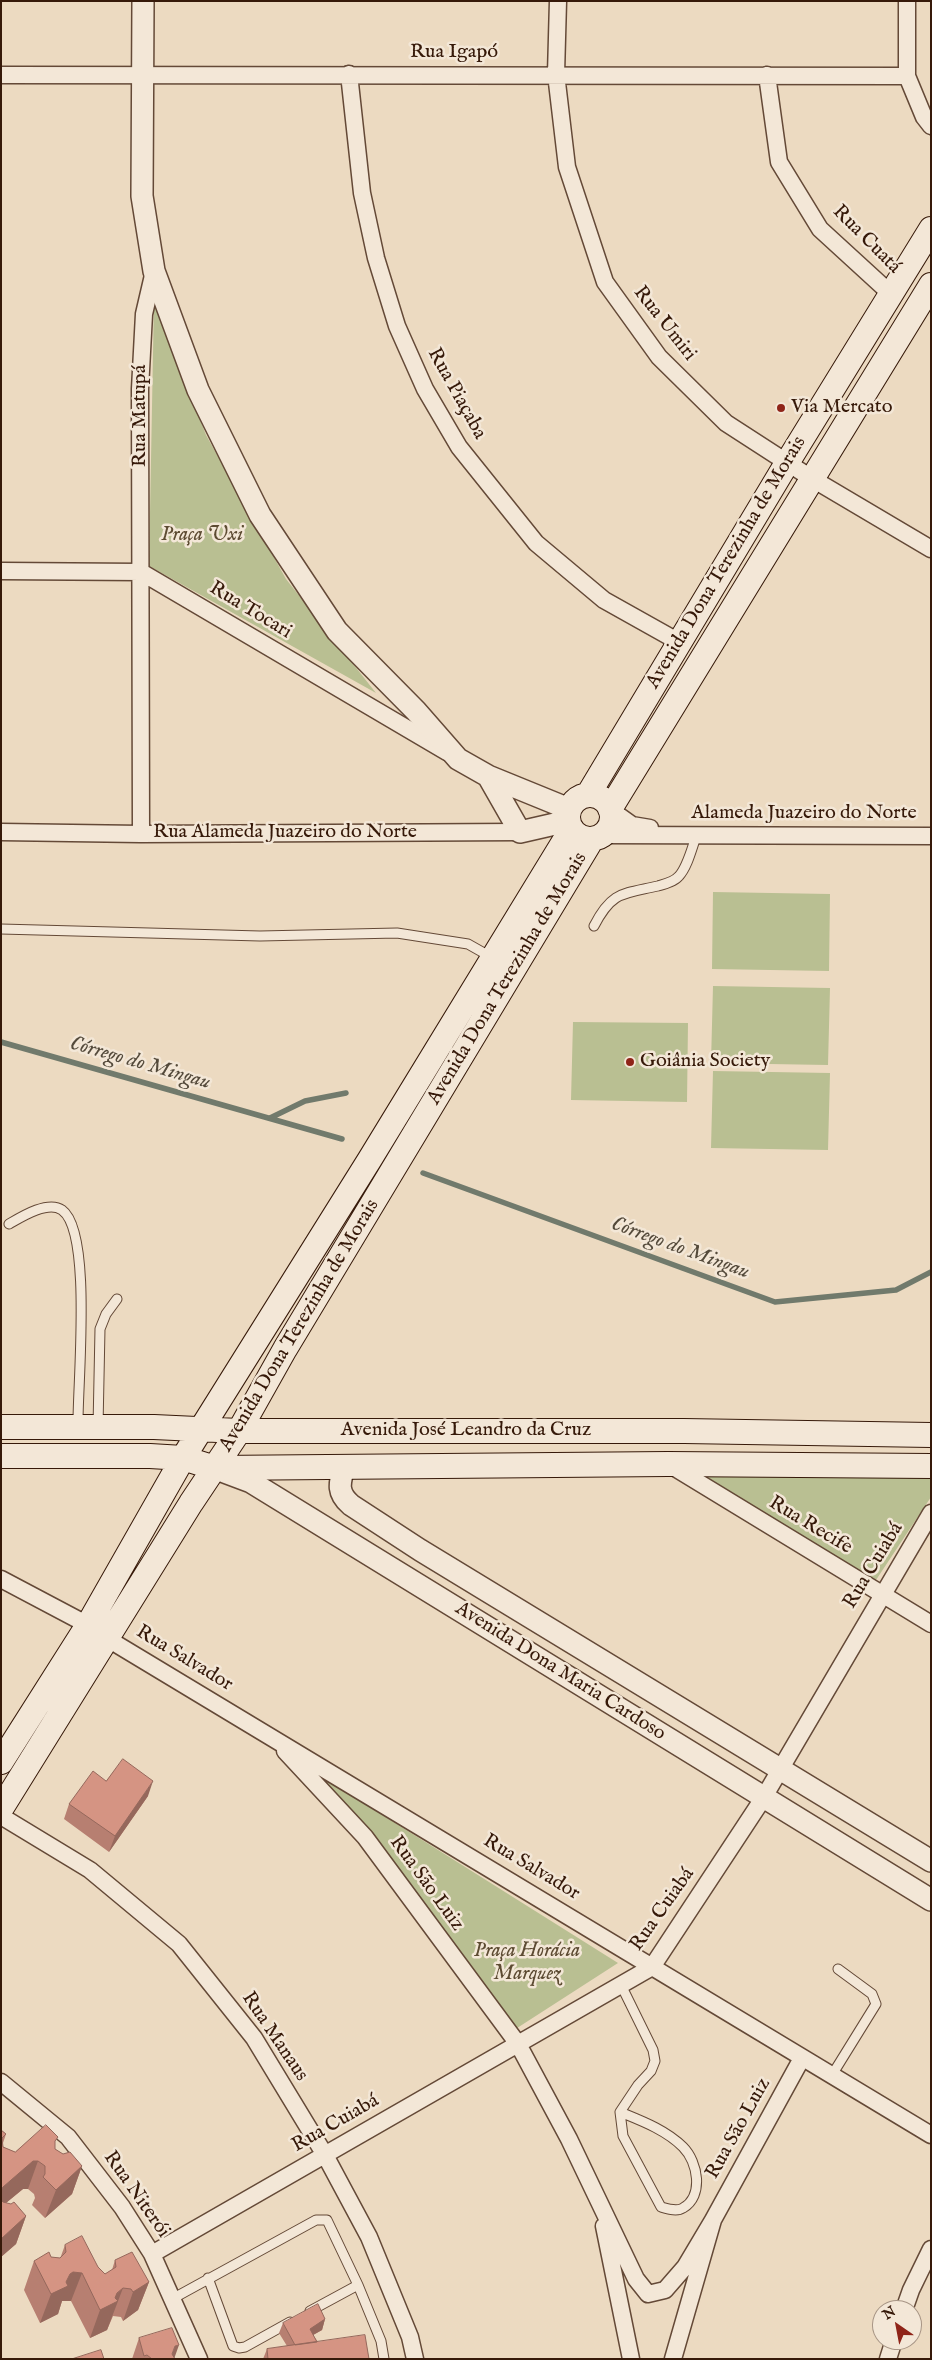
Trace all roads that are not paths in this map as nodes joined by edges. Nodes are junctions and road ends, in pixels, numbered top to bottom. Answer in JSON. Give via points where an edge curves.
{"nodes":[{"id":1,"x":143,"y":1,"type":"edge"},
{"id":2,"x":558,"y":1,"type":"edge"},
{"id":3,"x":907,"y":1,"type":"edge"},
{"id":4,"x":141,"y":74,"type":"junction"},
{"id":5,"x":349,"y":74,"type":"junction"},
{"id":6,"x":556,"y":74,"type":"junction"},
{"id":7,"x":1,"y":75,"type":"edge"},
{"id":8,"x":767,"y":75,"type":"junction"},
{"id":9,"x":908,"y":76,"type":"junction"},
{"id":10,"x":931,"y":126,"type":"edge"},
{"id":11,"x":931,"y":229,"type":"edge"},
{"id":12,"x":154,"y":271,"type":"junction"},
{"id":13,"x":931,"y":285,"type":"edge"},
{"id":14,"x":891,"y":294,"type":"junction"},
{"id":15,"x":787,"y":463,"type":"junction"},
{"id":16,"x":811,"y":478,"type":"junction"},
{"id":17,"x":931,"y":549,"type":"edge"},
{"id":18,"x":1,"y":571,"type":"edge"},
{"id":19,"x":141,"y":572,"type":"junction"},
{"id":20,"x":679,"y":642,"type":"junction"},
{"id":21,"x":458,"y":759,"type":"junction"},
{"id":22,"x":488,"y":776,"type":"junction"},
{"id":23,"x":588,"y":795,"type":"junction"},
{"id":24,"x":610,"y":810,"type":"junction"},
{"id":25,"x":581,"y":827,"type":"junction"},
{"id":26,"x":1,"y":832,"type":"edge"},
{"id":27,"x":520,"y":832,"type":"junction"},
{"id":28,"x":141,"y":834,"type":"junction"},
{"id":29,"x":677,"y":834,"type":"junction"},
{"id":30,"x":697,"y":834,"type":"junction"},
{"id":31,"x":931,"y":836,"type":"edge"},
{"id":32,"x":594,"y":926,"type":"dead end"},
{"id":33,"x":1,"y":929,"type":"edge"},
{"id":34,"x":493,"y":958,"type":"junction"},
{"id":35,"x":9,"y":1224,"type":"dead end"},
{"id":36,"x":118,"y":1299,"type":"dead end"},
{"id":37,"x":1,"y":1427,"type":"edge"},
{"id":38,"x":88,"y":1427,"type":"junction"},
{"id":39,"x":201,"y":1430,"type":"junction"},
{"id":40,"x":239,"y":1431,"type":"junction"},
{"id":41,"x":931,"y":1435,"type":"edge"},
{"id":42,"x":1,"y":1456,"type":"edge"},
{"id":43,"x":183,"y":1458,"type":"junction"},
{"id":44,"x":668,"y":1464,"type":"junction"},
{"id":45,"x":931,"y":1466,"type":"edge"},
{"id":46,"x":344,"y":1467,"type":"junction"},
{"id":47,"x":214,"y":1468,"type":"junction"},
{"id":48,"x":931,"y":1513,"type":"edge"},
{"id":49,"x":1,"y":1579,"type":"edge"},
{"id":50,"x":882,"y":1594,"type":"junction"},
{"id":51,"x":931,"y":1624,"type":"edge"},
{"id":52,"x":88,"y":1625,"type":"junction"},
{"id":53,"x":108,"y":1639,"type":"junction"},
{"id":54,"x":272,"y":1736,"type":"junction"},
{"id":55,"x":1,"y":1762,"type":"edge"},
{"id":56,"x":779,"y":1771,"type":"junction"},
{"id":57,"x":764,"y":1797,"type":"junction"},
{"id":58,"x":1,"y":1809,"type":"edge"},
{"id":59,"x":1,"y":1816,"type":"edge"},
{"id":60,"x":931,"y":1862,"type":"edge"},
{"id":61,"x":931,"y":1900,"type":"edge"},
{"id":62,"x":652,"y":1967,"type":"junction"},
{"id":63,"x":838,"y":1969,"type":"dead end"},
{"id":64,"x":620,"y":1985,"type":"junction"},
{"id":65,"x":518,"y":2044,"type":"junction"},
{"id":66,"x":802,"y":2058,"type":"junction"},
{"id":67,"x":832,"y":2075,"type":"junction"},
{"id":68,"x":1,"y":2082,"type":"edge"},
{"id":69,"x":620,"y":2112,"type":"junction"},
{"id":70,"x":931,"y":2136,"type":"edge"},
{"id":71,"x":325,"y":2155,"type":"junction"},
{"id":72,"x":599,"y":2202,"type":"junction"},
{"id":73,"x":713,"y":2220,"type":"junction"},
{"id":74,"x":931,"y":2249,"type":"edge"},
{"id":75,"x":152,"y":2254,"type":"junction"},
{"id":76,"x":208,"y":2278,"type":"junction"},
{"id":77,"x":358,"y":2285,"type":"junction"},
{"id":78,"x":172,"y":2299,"type":"junction"},
{"id":79,"x":908,"y":2300,"type":"edge"},
{"id":80,"x":306,"y":2314,"type":"edge"},
{"id":81,"x":297,"y":2318,"type":"edge"},
{"id":82,"x":199,"y":2359,"type":"edge"},
{"id":83,"x":384,"y":2359,"type":"edge"},
{"id":84,"x":415,"y":2359,"type":"edge"},
{"id":85,"x":632,"y":2359,"type":"edge"},
{"id":86,"x":673,"y":2359,"type":"edge"}],
"edges":[{"from":1,"to":4,"type":"street","name":"Rua Matupá"},
{"from":2,"to":6,"type":"street","name":"Rua Umiri"},
{"from":3,"to":9,"type":"street"},
{"from":4,"to":5,"type":"street","name":"Rua Igapó"},
{"from":4,"to":7,"type":"street","name":"Rua Igapó"},
{"from":4,"to":12,"type":"street","name":"Rua Matupá","via":[[142,196]]},
{"from":5,"to":6,"type":"street","name":"Rua Igapó"},
{"from":5,"to":20,"type":"street","name":"Rua Piaçaba","via":[[362,194],[376,258],[397,326],[425,389],[459,447],[536,543],[604,600]]},
{"from":6,"to":8,"type":"street","name":"Rua Igapó"},
{"from":6,"to":15,"type":"street","name":"Rua Umiri","via":[[567,167],[605,282],[659,357],[726,423]]},
{"from":8,"to":9,"type":"street","name":"Rua Igapó"},
{"from":8,"to":14,"type":"street","name":"Rua Cuatá","via":[[779,162],[820,229]]},
{"from":9,"to":10,"type":"street","via":[[924,117]]},
{"from":11,"to":14,"type":"main road","name":"Avenida Dona Terezinha de Morais"},
{"from":12,"to":19,"type":"street","name":"Rua Matupá","via":[[144,314],[142,341]]},
{"from":12,"to":21,"type":"street","via":[[198,390],[260,515],[337,631]]},
{"from":13,"to":16,"type":"main road","name":"Avenida Dona Terezinha de Morais"},
{"from":14,"to":15,"type":"main road","name":"Avenida Dona Terezinha de Morais"},
{"from":15,"to":16,"type":"street","name":"Rua Umiri"},
{"from":15,"to":20,"type":"main road","name":"Avenida Dona Terezinha de Morais"},
{"from":16,"to":17,"type":"street","name":"Rua Umiri"},
{"from":16,"to":24,"type":"main road","name":"Avenida Dona Terezinha de Morais"},
{"from":18,"to":19,"type":"street"},
{"from":19,"to":21,"type":"street","name":"Rua Tocari"},
{"from":19,"to":28,"type":"street","name":"Rua Matupá"},
{"from":20,"to":23,"type":"main road","name":"Avenida Dona Terezinha de Morais"},
{"from":21,"to":22,"type":"street"},
{"from":22,"to":25,"type":"street"},
{"from":22,"to":27,"type":"street"},
{"from":23,"to":24,"type":"main road","via":[[602,799]]},
{"from":23,"to":25,"type":"main road","via":[[577,799]]},
{"from":24,"to":25,"type":"main road","name":"Avenida Dona Terezinha de Morais","via":[[611,824]]},
{"from":24,"to":29,"type":"street","name":"Alameda Juazeiro do Norte","via":[[632,825]]},
{"from":25,"to":27,"type":"street","name":"Rua Alameda Juazeiro do Norte"},
{"from":25,"to":29,"type":"street","name":"Alameda Juazeiro do Norte"},
{"from":25,"to":34,"type":"main road","name":"Avenida Dona Terezinha de Morais"},
{"from":25,"to":40,"type":"main road","name":"Avenida Dona Terezinha de Morais"},
{"from":26,"to":28,"type":"street","name":"Rua Alameda Juazeiro do Norte"},
{"from":27,"to":28,"type":"street","name":"Rua Alameda Juazeiro do Norte"},
{"from":29,"to":30,"type":"street","name":"Alameda Juazeiro do Norte"},
{"from":30,"to":31,"type":"street","name":"Alameda Juazeiro do Norte"},
{"from":30,"to":32,"type":"lane","via":[[678,877],[666,884],[618,894],[604,908]]},
{"from":33,"to":34,"type":"lane","via":[[260,936],[397,933],[468,944]]},
{"from":34,"to":39,"type":"main road","name":"Avenida Dona Terezinha de Morais"},
{"from":35,"to":38,"type":"lane","via":[[49,1208],[60,1209],[71,1225],[80,1270],[78,1391]]},
{"from":36,"to":38,"type":"lane","via":[[106,1314],[100,1329]]},
{"from":37,"to":38,"type":"main road","name":"Avenida José Leandro da Cruz"},
{"from":38,"to":39,"type":"main road","name":"Avenida José Leandro da Cruz"},
{"from":39,"to":40,"type":"main road","name":"Avenida José Leandro da Cruz"},
{"from":39,"to":43,"type":"main road","name":"Avenida Dona Terezinha de Morais"},
{"from":40,"to":41,"type":"main road","name":"Avenida José Leandro da Cruz","via":[[684,1431]]},
{"from":40,"to":47,"type":"main road","name":"Avenida Dona Terezinha de Morais"},
{"from":42,"to":43,"type":"main road"},
{"from":43,"to":47,"type":"main road","name":"Avenida Dona Maria Cardoso"},
{"from":43,"to":52,"type":"main road","name":"Avenida Dona Terezinha de Morais"},
{"from":44,"to":45,"type":"main road","name":"Avenida José Leandro da Cruz"},
{"from":44,"to":46,"type":"main road","name":"Avenida José Leandro da Cruz"},
{"from":44,"to":50,"type":"street","name":"Rua Recife"},
{"from":46,"to":47,"type":"main road","name":"Avenida José Leandro da Cruz"},
{"from":46,"to":56,"type":"street","name":"Avenida Dona Maria Cardoso","via":[[340,1492],[351,1505]]},
{"from":47,"to":53,"type":"main road","name":"Avenida Dona Terezinha de Morais"},
{"from":47,"to":57,"type":"street","name":"Avenida Dona Maria Cardoso","via":[[251,1482]]},
{"from":48,"to":50,"type":"street","name":"Rua Cuiabá"},
{"from":49,"to":52,"type":"street"},
{"from":50,"to":51,"type":"street","name":"Rua Recife"},
{"from":50,"to":56,"type":"street","name":"Rua Cuiabá"},
{"from":52,"to":55,"type":"main road","name":"Avenida Dona Terezinha de Morais"},
{"from":53,"to":54,"type":"street","name":"Rua Salvador"},
{"from":53,"to":58,"type":"main road","name":"Avenida Dona Terezinha de Morais"},
{"from":54,"to":62,"type":"street","name":"Rua Salvador"},
{"from":54,"to":65,"type":"street","name":"Rua São Luiz","via":[[365,1837]]},
{"from":56,"to":57,"type":"street","name":"Rua Cuiabá"},
{"from":56,"to":60,"type":"street","name":"Avenida Dona Maria Cardoso"},
{"from":57,"to":61,"type":"street","name":"Avenida Dona Maria Cardoso"},
{"from":57,"to":62,"type":"street","name":"Rua Cuiabá"},
{"from":59,"to":71,"type":"street","name":"Rua Manaus","via":[[90,1870],[178,1944],[254,2038]]},
{"from":62,"to":64,"type":"street","name":"Rua Cuiabá"},
{"from":62,"to":66,"type":"street","name":"Rua Salvador"},
{"from":63,"to":67,"type":"lane","via":[[872,1994],[876,2004]]},
{"from":64,"to":65,"type":"street","name":"Rua Cuiabá"},
{"from":64,"to":69,"type":"lane","via":[[653,2050],[655,2061]]},
{"from":65,"to":71,"type":"street","name":"Rua Cuiabá"},
{"from":65,"to":72,"type":"street","name":"Rua São Luiz"},
{"from":66,"to":67,"type":"street","name":"Rua Salvador"},
{"from":66,"to":73,"type":"street","name":"Rua São Luiz"},
{"from":67,"to":70,"type":"street","name":"Rua Salvador"},
{"from":68,"to":75,"type":"street","name":"Rua Niterói","via":[[68,2137]]},
{"from":69,"to":69,"type":"lane","via":[[623,2136],[661,2207],[674,2211],[684,2208],[695,2195],[697,2175],[684,2148],[659,2129]]},
{"from":71,"to":75,"type":"street","name":"Rua Cuiabá"},
{"from":71,"to":84,"type":"street","name":"Rua Manaus","via":[[369,2237],[410,2336]]},
{"from":72,"to":73,"type":"street","name":"Rua São Luiz","via":[[636,2279],[648,2294],[666,2290],[685,2267]]},
{"from":72,"to":85,"type":"street","name":"Rua São Luiz"},
{"from":73,"to":86,"type":"street","name":"Rua São Luiz"},
{"from":74,"to":79,"type":"street"},
{"from":75,"to":78,"type":"street","name":"Rua Niterói"},
{"from":76,"to":77,"type":"lane","via":[[321,2219],[331,2225]]},
{"from":76,"to":78,"type":"lane"},
{"from":76,"to":81,"type":"lane","via":[[233,2346],[245,2347]]},
{"from":77,"to":80,"type":"lane"},
{"from":77,"to":83,"type":"lane","via":[[381,2341]]},
{"from":78,"to":82,"type":"street","name":"Rua Niterói"}]}
